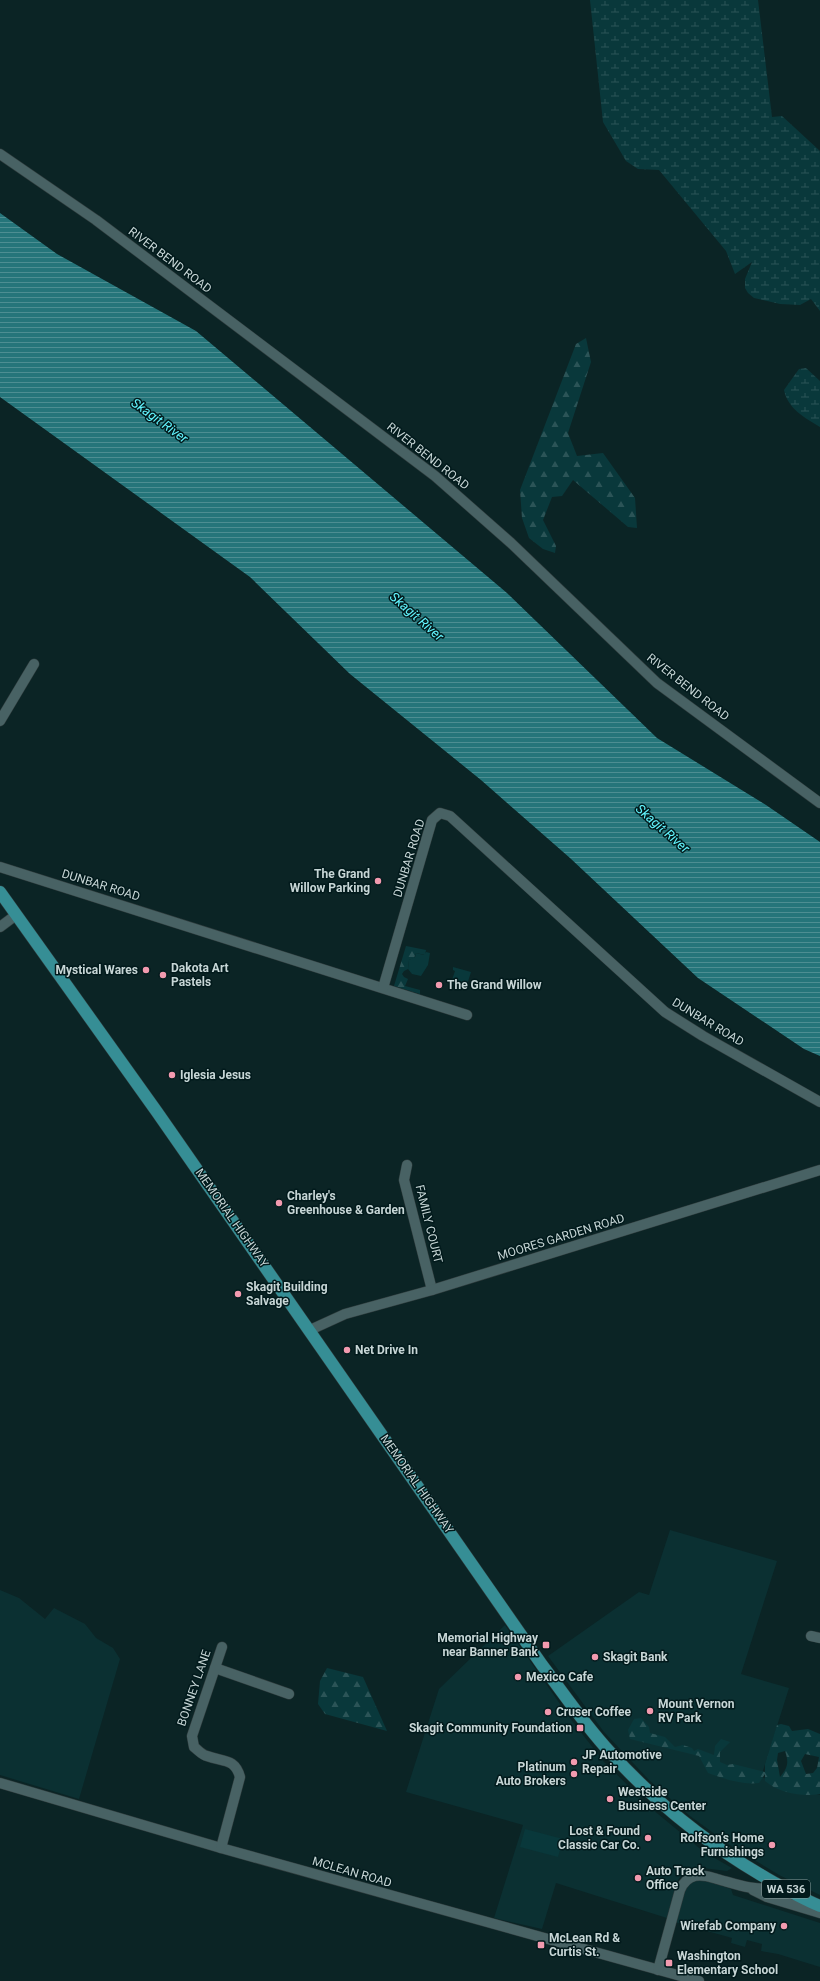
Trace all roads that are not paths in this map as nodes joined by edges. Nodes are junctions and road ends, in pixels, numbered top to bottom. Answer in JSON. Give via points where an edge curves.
{"nodes":[{"id":1,"x":0,"y":154,"type":"edge"},
{"id":2,"x":34,"y":664,"type":"dead end"},
{"id":3,"x":0,"y":721,"type":"edge"},
{"id":4,"x":820,"y":803,"type":"edge"},
{"id":5,"x":0,"y":867,"type":"edge"},
{"id":6,"x":0,"y":892,"type":"edge"},
{"id":7,"x":16,"y":915,"type":"junction"},
{"id":8,"x":0,"y":926,"type":"edge"},
{"id":9,"x":383,"y":988,"type":"junction"},
{"id":10,"x":467,"y":1015,"type":"dead end"},
{"id":11,"x":820,"y":1102,"type":"edge"},
{"id":12,"x":407,"y":1165,"type":"dead end"},
{"id":13,"x":820,"y":1170,"type":"edge"},
{"id":14,"x":432,"y":1290,"type":"junction"},
{"id":15,"x":310,"y":1330,"type":"junction"},
{"id":16,"x":222,"y":1648,"type":"dead end"},
{"id":17,"x":215,"y":1668,"type":"junction"},
{"id":18,"x":289,"y":1694,"type":"dead end"},
{"id":19,"x":0,"y":1783,"type":"edge"},
{"id":20,"x":221,"y":1848,"type":"junction"},
{"id":21,"x":777,"y":1884,"type":"junction"},
{"id":22,"x":749,"y":1888,"type":"junction"},
{"id":23,"x":820,"y":1906,"type":"edge"},
{"id":24,"x":820,"y":1913,"type":"edge"},
{"id":25,"x":658,"y":1970,"type":"junction"},
{"id":26,"x":699,"y":1981,"type":"edge"}],
"edges":[{"from":1,"to":4,"type":"street","name":"RIVER BEND ROAD","via":[[96,220],[435,476],[511,543],[657,683]]},
{"from":2,"to":3,"type":"street"},
{"from":5,"to":9,"type":"street","name":"DUNBAR ROAD"},
{"from":6,"to":7,"type":"main road","name":"MEMORIAL HIGHWAY","number":"WA 536"},
{"from":7,"to":8,"type":"street"},
{"from":7,"to":15,"type":"main road","name":"MEMORIAL HIGHWAY","number":"WA 536"},
{"from":9,"to":10,"type":"street"},
{"from":9,"to":11,"type":"street","name":"DUNBAR ROAD","via":[[432,820],[440,813],[450,816],[665,1012]]},
{"from":12,"to":14,"type":"street","name":"FAMILY COURT","via":[[404,1180]]},
{"from":13,"to":14,"type":"street","name":"MOORES GARDEN ROAD"},
{"from":14,"to":15,"type":"street","name":"MOORES GARDEN ROAD","via":[[345,1314]]},
{"from":15,"to":21,"type":"main road","name":"MEMORIAL HIGHWAY","number":"WA 536","via":[[542,1665],[609,1752],[652,1796],[683,1822],[720,1849]]},
{"from":16,"to":17,"type":"street","name":"BONNEY LANE"},
{"from":17,"to":18,"type":"street"},
{"from":17,"to":20,"type":"street","name":"BONNEY LANE","via":[[192,1736],[194,1747],[206,1756],[234,1764],[240,1777]]},
{"from":19,"to":20,"type":"street","name":"MCLEAN ROAD"},
{"from":20,"to":25,"type":"street","name":"MCLEAN ROAD"},
{"from":21,"to":22,"type":"street","via":[[768,1889]]},
{"from":21,"to":23,"type":"main road","number":"WA 536"},
{"from":22,"to":24,"type":"street","via":[[767,1897]]},
{"from":22,"to":25,"type":"street","via":[[704,1876],[690,1878],[684,1882]]},
{"from":25,"to":26,"type":"street","name":"MCLEAN ROAD"}]}
